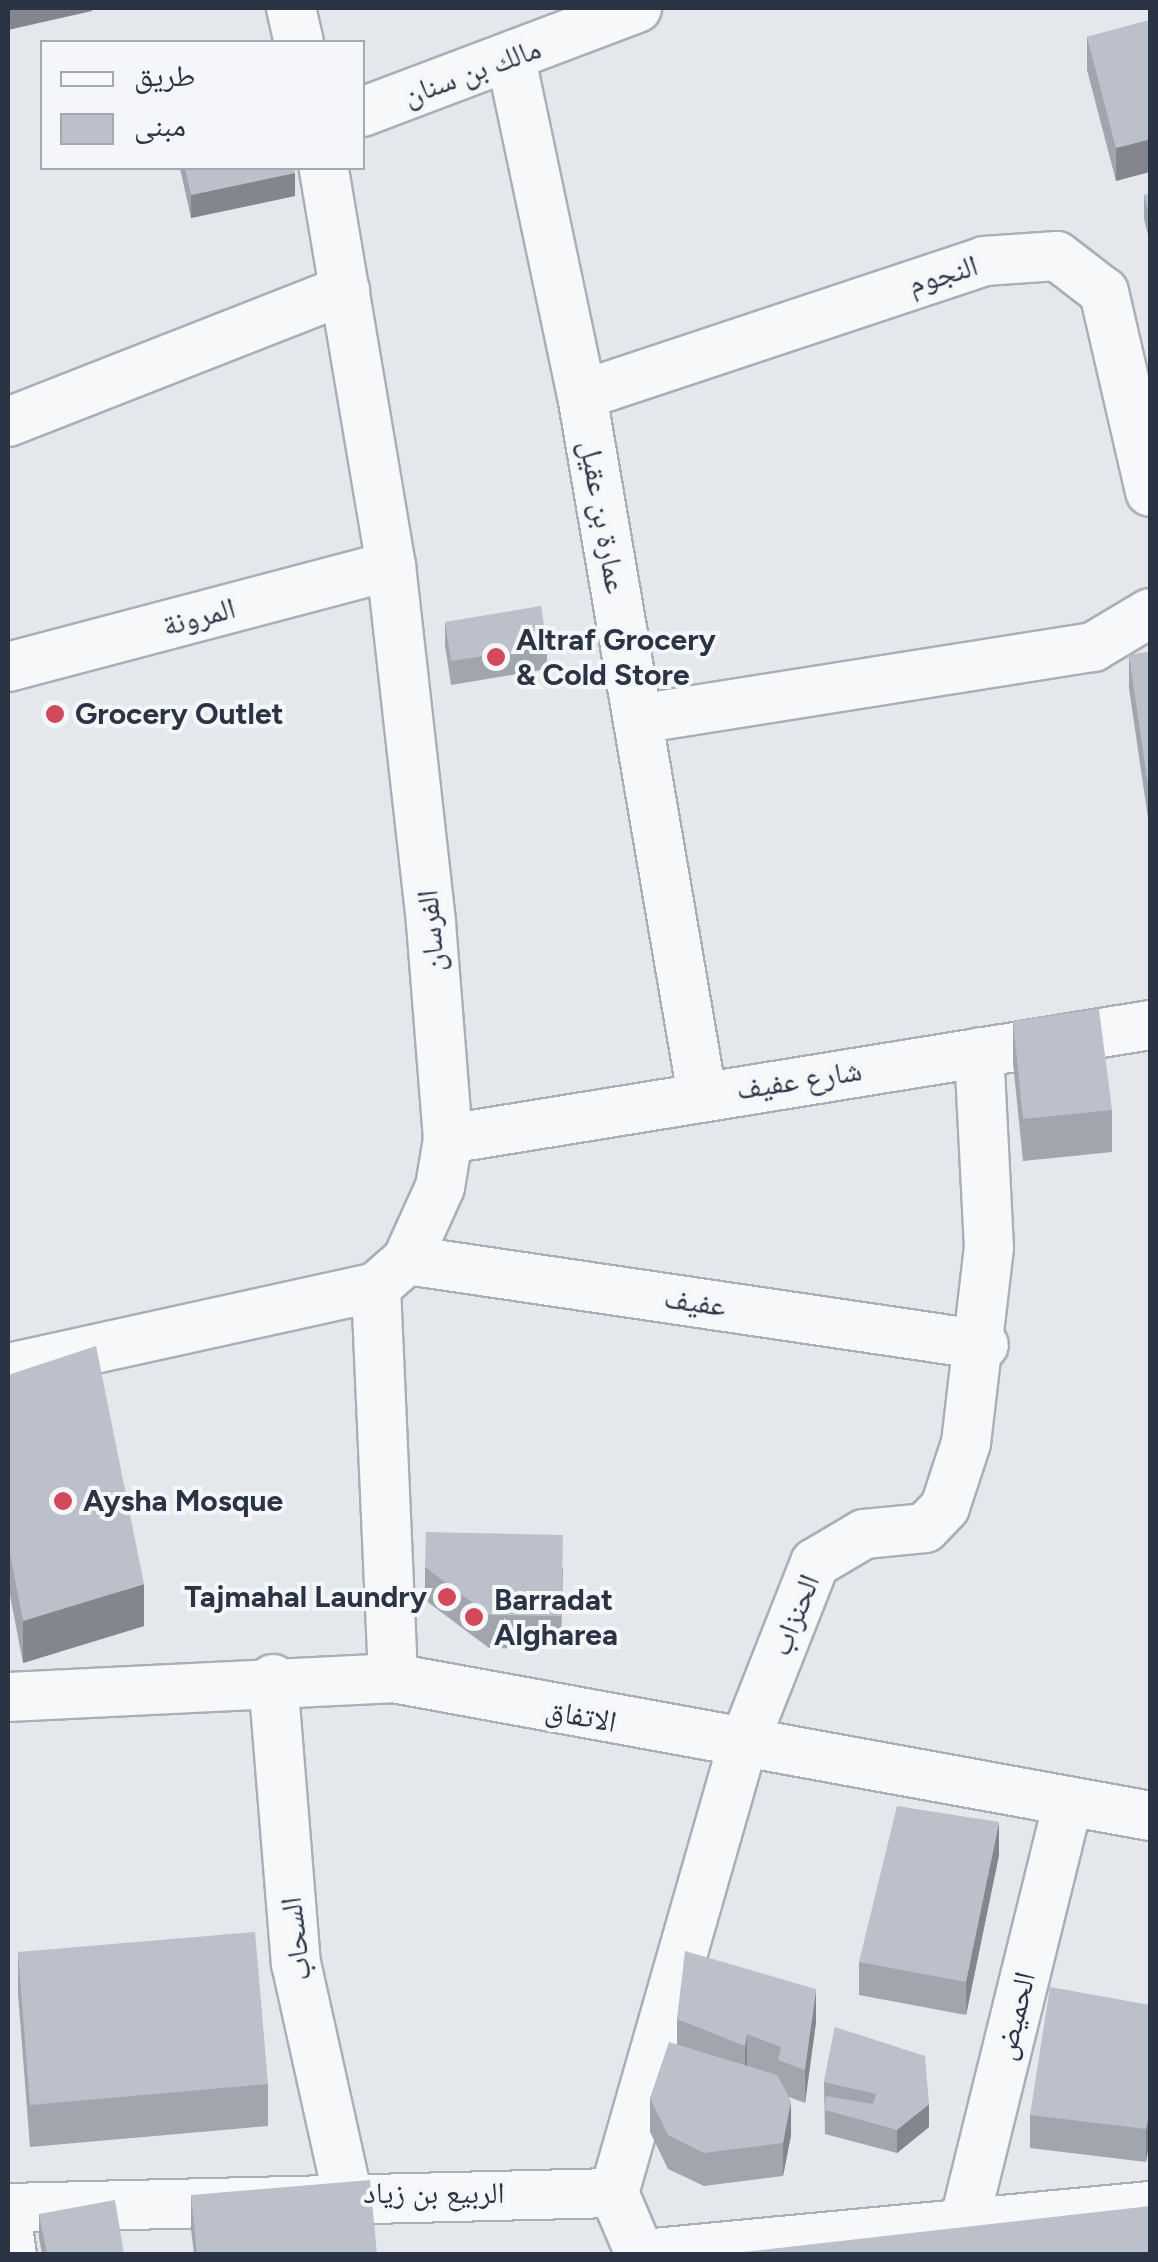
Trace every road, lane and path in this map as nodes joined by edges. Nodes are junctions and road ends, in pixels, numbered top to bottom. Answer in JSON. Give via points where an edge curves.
{"nodes":[{"id":1,"x":291,"y":8,"type":"edge"},
{"id":2,"x":637,"y":8,"type":"edge"},
{"id":3,"x":298,"y":40,"type":"edge"},
{"id":4,"x":511,"y":59,"type":"junction"},
{"id":5,"x":365,"y":111,"type":"edge"},
{"id":6,"x":324,"y":170,"type":"edge"},
{"id":7,"x":345,"y":290,"type":"junction"},
{"id":8,"x":582,"y":395,"type":"junction"},
{"id":9,"x":8,"y":422,"type":"edge"},
{"id":10,"x":1150,"y":492,"type":"edge"},
{"id":11,"x":391,"y":566,"type":"junction"},
{"id":12,"x":1150,"y":614,"type":"edge"},
{"id":13,"x":8,"y":667,"type":"edge"},
{"id":14,"x":638,"y":720,"type":"junction"},
{"id":15,"x":1150,"y":1025,"type":"edge"},
{"id":16,"x":978,"y":1052,"type":"junction"},
{"id":17,"x":702,"y":1095,"type":"junction"},
{"id":18,"x":448,"y":1139,"type":"junction"},
{"id":19,"x":391,"y":1273,"type":"junction"},
{"id":20,"x":984,"y":1345,"type":"junction"},
{"id":21,"x":8,"y":1368,"type":"edge"},
{"id":22,"x":394,"y":1678,"type":"junction"},
{"id":23,"x":273,"y":1680,"type":"junction"},
{"id":24,"x":8,"y":1697,"type":"edge"},
{"id":25,"x":742,"y":1748,"type":"junction"},
{"id":26,"x":1067,"y":1806,"type":"junction"},
{"id":27,"x":1150,"y":1816,"type":"edge"},
{"id":28,"x":614,"y":2192,"type":"junction"},
{"id":29,"x":347,"y":2194,"type":"junction"},
{"id":30,"x":1150,"y":2206,"type":"edge"},
{"id":31,"x":8,"y":2208,"type":"edge"},
{"id":32,"x":8,"y":2227,"type":"edge"},
{"id":33,"x":963,"y":2227,"type":"junction"},
{"id":34,"x":12,"y":2254,"type":"edge"},
{"id":35,"x":642,"y":2254,"type":"edge"}],
"edges":[{"from":1,"to":3,"type":"street"},
{"from":2,"to":4,"type":"street","name":"مالك بن سنان"},
{"from":4,"to":5,"type":"street","name":"مالك بن سنان"},
{"from":4,"to":8,"type":"street","name":"عمارة بن عقيل"},
{"from":6,"to":7,"type":"street","name":"الفرسان"},
{"from":7,"to":9,"type":"street"},
{"from":7,"to":11,"type":"street","name":"الفرسان"},
{"from":8,"to":10,"type":"street","name":"النجوم","via":[[984,260],[1057,256],[1104,292]]},
{"from":8,"to":14,"type":"street","name":"عمارة بن عقيل"},
{"from":11,"to":13,"type":"street","name":"المرونة"},
{"from":11,"to":18,"type":"street","name":"الفرسان"},
{"from":12,"to":14,"type":"street","via":[[1093,647]]},
{"from":14,"to":17,"type":"street","name":"عمارة بن عقيل"},
{"from":15,"to":16,"type":"street","name":"شارع عفيف"},
{"from":16,"to":17,"type":"street","name":"شارع عفيف"},
{"from":16,"to":20,"type":"street","name":"الحنزاب","via":[[990,1248]]},
{"from":17,"to":18,"type":"street","name":"شارع عفيف"},
{"from":18,"to":19,"type":"street","name":"الفرسان","via":[[428,1225]]},
{"from":19,"to":20,"type":"street","name":"عفيف"},
{"from":19,"to":21,"type":"street"},
{"from":19,"to":22,"type":"street"},
{"from":20,"to":25,"type":"street","name":"الحنزاب","via":[[945,1507],[925,1528],[864,1534],[815,1563]]},
{"from":22,"to":23,"type":"street","name":"الاتفاق"},
{"from":22,"to":25,"type":"street","name":"الاتفاق"},
{"from":23,"to":24,"type":"street","name":"الاتفاق"},
{"from":23,"to":29,"type":"street","name":"السحاب","via":[[296,1962]]},
{"from":25,"to":26,"type":"street","name":"الاتفاق"},
{"from":25,"to":28,"type":"street","name":"الحنزاب"},
{"from":26,"to":27,"type":"street","name":"الاتفاق"},
{"from":26,"to":33,"type":"street","name":"الحميض"},
{"from":28,"to":29,"type":"street","name":"الربيع بن زياد"},
{"from":28,"to":35,"type":"street"},
{"from":29,"to":31,"type":"street","name":"الربيع بن زياد"},
{"from":30,"to":33,"type":"street"},
{"from":32,"to":34,"type":"street"},
{"from":33,"to":35,"type":"street"}]}
